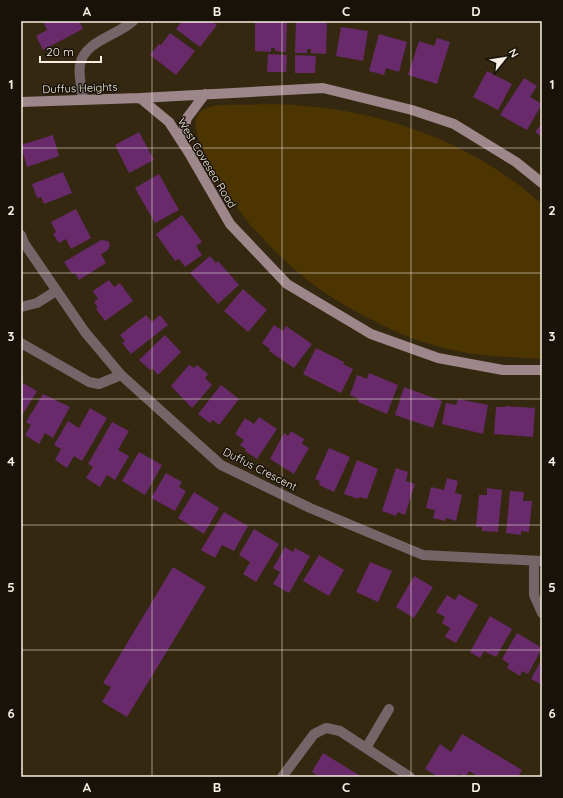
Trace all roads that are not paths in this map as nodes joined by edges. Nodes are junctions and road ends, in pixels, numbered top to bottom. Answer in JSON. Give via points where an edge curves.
{"nodes":[{"id":1,"x":133,"y":21,"type":"edge"},
{"id":2,"x":205,"y":94,"type":"junction"},
{"id":3,"x":140,"y":98,"type":"junction"},
{"id":4,"x":83,"y":100,"type":"junction"},
{"id":5,"x":21,"y":102,"type":"edge"},
{"id":6,"x":181,"y":140,"type":"junction"},
{"id":7,"x":542,"y":183,"type":"edge"},
{"id":8,"x":21,"y":235,"type":"edge"},
{"id":9,"x":56,"y":291,"type":"junction"},
{"id":10,"x":21,"y":307,"type":"edge"},
{"id":11,"x":21,"y":343,"type":"edge"},
{"id":12,"x":542,"y":370,"type":"edge"},
{"id":13,"x":121,"y":375,"type":"junction"},
{"id":14,"x":538,"y":561,"type":"edge"},
{"id":15,"x":542,"y":613,"type":"edge"},
{"id":16,"x":389,"y":709,"type":"dead end"},
{"id":17,"x":366,"y":748,"type":"junction"},
{"id":18,"x":282,"y":777,"type":"edge"},
{"id":19,"x":410,"y":777,"type":"edge"}],
"edges":[{"from":1,"to":4,"type":"street","via":[[125,29],[99,41],[86,51],[80,66]]},
{"from":2,"to":3,"type":"street"},
{"from":2,"to":6,"type":"street","via":[[188,118]]},
{"from":2,"to":7,"type":"street","via":[[322,88],[412,110],[454,124],[516,162]]},
{"from":3,"to":4,"type":"street","name":"Duffus Heights"},
{"from":3,"to":6,"type":"street","name":"West Covesea Road","via":[[169,122]]},
{"from":4,"to":5,"type":"street","name":"Duffus Heights"},
{"from":6,"to":12,"type":"street","name":"West Covesea Road","via":[[230,224],[287,284],[371,334],[438,358],[503,370]]},
{"from":8,"to":9,"type":"street","name":"Duffus Crescent"},
{"from":9,"to":10,"type":"street","via":[[37,303]]},
{"from":9,"to":13,"type":"street","name":"Duffus Crescent","via":[[85,332]]},
{"from":11,"to":13,"type":"street","via":[[89,382],[99,384]]},
{"from":13,"to":14,"type":"street","name":"Duffus Crescent","via":[[221,465],[310,508],[423,555]]},
{"from":14,"to":15,"type":"street","name":"Duffus Crescent","via":[[534,596]]},
{"from":16,"to":17,"type":"street"},
{"from":17,"to":18,"type":"street","via":[[340,731],[326,728],[314,734]]},
{"from":17,"to":19,"type":"street"}]}
